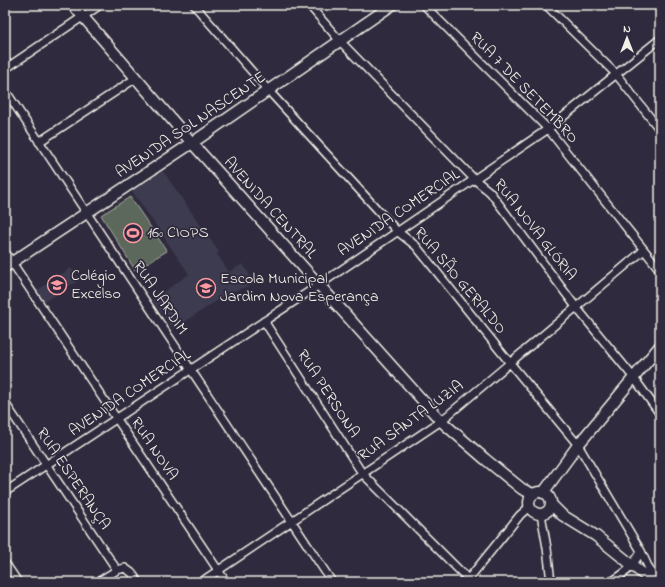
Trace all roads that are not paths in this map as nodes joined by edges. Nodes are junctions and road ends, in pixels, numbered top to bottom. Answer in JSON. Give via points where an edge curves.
{"nodes":[{"id":1,"x":73,"y":5,"type":"edge"},
{"id":2,"x":100,"y":5,"type":"edge"},
{"id":3,"x":194,"y":5,"type":"edge"},
{"id":4,"x":309,"y":5,"type":"edge"},
{"id":5,"x":392,"y":5,"type":"edge"},
{"id":6,"x":424,"y":5,"type":"edge"},
{"id":7,"x":546,"y":5,"type":"edge"},
{"id":8,"x":82,"y":17,"type":"junction"},
{"id":9,"x":660,"y":39,"type":"edge"},
{"id":10,"x":340,"y":40,"type":"junction"},
{"id":11,"x":5,"y":69,"type":"edge"},
{"id":12,"x":616,"y":74,"type":"junction"},
{"id":13,"x":136,"y":78,"type":"junction"},
{"id":14,"x":5,"y":90,"type":"edge"},
{"id":15,"x":268,"y":90,"type":"junction"},
{"id":16,"x":548,"y":129,"type":"junction"},
{"id":17,"x":660,"y":130,"type":"edge"},
{"id":18,"x":39,"y":142,"type":"junction"},
{"id":19,"x":192,"y":143,"type":"junction"},
{"id":20,"x":474,"y":179,"type":"junction"},
{"id":21,"x":87,"y":213,"type":"junction"},
{"id":22,"x":397,"y":231,"type":"junction"},
{"id":23,"x":644,"y":250,"type":"junction"},
{"id":24,"x":5,"y":252,"type":"edge"},
{"id":25,"x":8,"y":265,"type":"edge"},
{"id":26,"x":660,"y":270,"type":"edge"},
{"id":27,"x":319,"y":285,"type":"junction"},
{"id":28,"x":576,"y":307,"type":"junction"},
{"id":29,"x":264,"y":321,"type":"junction"},
{"id":30,"x":660,"y":346,"type":"edge"},
{"id":31,"x":510,"y":363,"type":"junction"},
{"id":32,"x":191,"y":369,"type":"junction"},
{"id":33,"x":634,"y":378,"type":"junction"},
{"id":34,"x":5,"y":403,"type":"edge"},
{"id":35,"x":660,"y":414,"type":"edge"},
{"id":36,"x":117,"y":418,"type":"junction"},
{"id":37,"x":441,"y":421,"type":"junction"},
{"id":38,"x":578,"y":445,"type":"junction"},
{"id":39,"x":46,"y":465,"type":"junction"},
{"id":40,"x":362,"y":474,"type":"junction"},
{"id":41,"x":5,"y":492,"type":"edge"},
{"id":42,"x":534,"y":499,"type":"junction"},
{"id":43,"x":546,"y":510,"type":"junction"},
{"id":44,"x":292,"y":521,"type":"junction"},
{"id":45,"x":641,"y":551,"type":"junction"},
{"id":46,"x":5,"y":563,"type":"edge"},
{"id":47,"x":634,"y":565,"type":"junction"},
{"id":48,"x":117,"y":570,"type":"junction"},
{"id":49,"x":218,"y":570,"type":"junction"},
{"id":50,"x":468,"y":581,"type":"edge"},
{"id":51,"x":18,"y":582,"type":"edge"},
{"id":52,"x":98,"y":582,"type":"edge"},
{"id":53,"x":138,"y":582,"type":"edge"},
{"id":54,"x":201,"y":582,"type":"edge"},
{"id":55,"x":226,"y":582,"type":"edge"},
{"id":56,"x":332,"y":582,"type":"edge"},
{"id":57,"x":551,"y":582,"type":"edge"},
{"id":58,"x":611,"y":582,"type":"edge"},
{"id":59,"x":654,"y":582,"type":"edge"}],
"edges":[{"from":1,"to":8,"type":"street","name":"AVENIDA CENTRAL"},
{"from":2,"to":8,"type":"street"},
{"from":3,"to":15,"type":"street","name":"RUA SÃO GERALDO"},
{"from":4,"to":10,"type":"street","name":"RUA NOVA GLÓRIA"},
{"from":5,"to":10,"type":"street","name":"AVENIDA SOL NASCENTE"},
{"from":6,"to":16,"type":"street","name":"RUA 7 DE SETEMBRO"},
{"from":7,"to":12,"type":"street"},
{"from":8,"to":11,"type":"street"},
{"from":8,"to":13,"type":"street","name":"AVENIDA CENTRAL"},
{"from":9,"to":12,"type":"street","name":"AVENIDA COMERCIAL"},
{"from":10,"to":15,"type":"street","name":"AVENIDA SOL NASCENTE"},
{"from":10,"to":20,"type":"street","name":"RUA NOVA GLÓRIA"},
{"from":12,"to":16,"type":"street","name":"AVENIDA COMERCIAL"},
{"from":12,"to":17,"type":"street"},
{"from":13,"to":18,"type":"street"},
{"from":13,"to":19,"type":"street","name":"AVENIDA CENTRAL"},
{"from":14,"to":18,"type":"street","name":"RUA JARDIM"},
{"from":15,"to":19,"type":"street","name":"AVENIDA SOL NASCENTE"},
{"from":15,"to":22,"type":"street","name":"RUA SÃO GERALDO"},
{"from":16,"to":20,"type":"street","name":"AVENIDA COMERCIAL"},
{"from":16,"to":23,"type":"street","name":"RUA 7 DE SETEMBRO"},
{"from":18,"to":21,"type":"street","name":"RUA JARDIM"},
{"from":19,"to":21,"type":"street","name":"AVENIDA SOL NASCENTE"},
{"from":19,"to":27,"type":"street","name":"AVENIDA CENTRAL"},
{"from":20,"to":22,"type":"street","name":"AVENIDA COMERCIAL"},
{"from":20,"to":28,"type":"street","name":"RUA NOVA GLÓRIA","via":[[490,192]]},
{"from":21,"to":25,"type":"street","name":"AVENIDA SOL NASCENTE"},
{"from":21,"to":32,"type":"street","name":"RUA JARDIM"},
{"from":22,"to":27,"type":"street","name":"AVENIDA COMERCIAL"},
{"from":22,"to":31,"type":"street","name":"RUA SÃO GERALDO","via":[[416,246]]},
{"from":23,"to":26,"type":"street","name":"RUA 7 DE SETEMBRO"},
{"from":23,"to":28,"type":"street","name":"RUA SANTA LUZIA"},
{"from":24,"to":25,"type":"street","name":"RUA NOVA"},
{"from":25,"to":36,"type":"street","name":"RUA NOVA"},
{"from":27,"to":29,"type":"street","name":"AVENIDA COMERCIAL"},
{"from":27,"to":37,"type":"street","name":"AVENIDA CENTRAL"},
{"from":28,"to":31,"type":"street","name":"RUA SANTA LUZIA"},
{"from":28,"to":33,"type":"street","name":"RUA NOVA GLÓRIA"},
{"from":29,"to":32,"type":"street","name":"AVENIDA COMERCIAL"},
{"from":29,"to":40,"type":"street","name":"RUA PERSONA"},
{"from":30,"to":33,"type":"street"},
{"from":31,"to":37,"type":"street","name":"RUA SANTA LUZIA"},
{"from":31,"to":38,"type":"street","name":"RUA SÃO GERALDO"},
{"from":32,"to":36,"type":"street","name":"AVENIDA COMERCIAL"},
{"from":32,"to":44,"type":"street","name":"RUA JARDIM"},
{"from":33,"to":35,"type":"street","name":"RUA NOVA GLÓRIA"},
{"from":33,"to":38,"type":"street"},
{"from":34,"to":39,"type":"street","name":"RUA ESPERANÇA"},
{"from":36,"to":39,"type":"street","name":"AVENIDA COMERCIAL"},
{"from":36,"to":49,"type":"street","name":"RUA NOVA"},
{"from":37,"to":40,"type":"street","name":"RUA SANTA LUZIA"},
{"from":37,"to":42,"type":"street","name":"AVENIDA CENTRAL"},
{"from":38,"to":42,"type":"street"},
{"from":38,"to":45,"type":"street","name":"RUA SÃO GERALDO"},
{"from":39,"to":41,"type":"street","name":"AVENIDA COMERCIAL"},
{"from":39,"to":48,"type":"street","name":"RUA ESPERANÇA"},
{"from":40,"to":44,"type":"street","name":"RUA SANTA LUZIA"},
{"from":40,"to":50,"type":"street","name":"RUA PERSONA"},
{"from":42,"to":43,"type":"street","name":"AVENIDA CENTRAL","via":[[532,511],[536,514]]},
{"from":42,"to":43,"type":"street","via":[[549,497]]},
{"from":42,"to":50,"type":"street"},
{"from":43,"to":47,"type":"street","via":[[562,515],[596,536]]},
{"from":43,"to":57,"type":"street"},
{"from":44,"to":49,"type":"street","name":"RUA SANTA LUZIA"},
{"from":44,"to":56,"type":"street","name":"RUA JARDIM"},
{"from":45,"to":47,"type":"street"},
{"from":45,"to":59,"type":"street","name":"RUA SÃO GERALDO"},
{"from":46,"to":51,"type":"street"},
{"from":47,"to":58,"type":"street"},
{"from":47,"to":59,"type":"street"},
{"from":48,"to":52,"type":"street"},
{"from":48,"to":53,"type":"street","via":[[125,568]]},
{"from":49,"to":54,"type":"street","name":"RUA SANTA LUZIA"},
{"from":49,"to":55,"type":"street","name":"RUA NOVA"}]}
